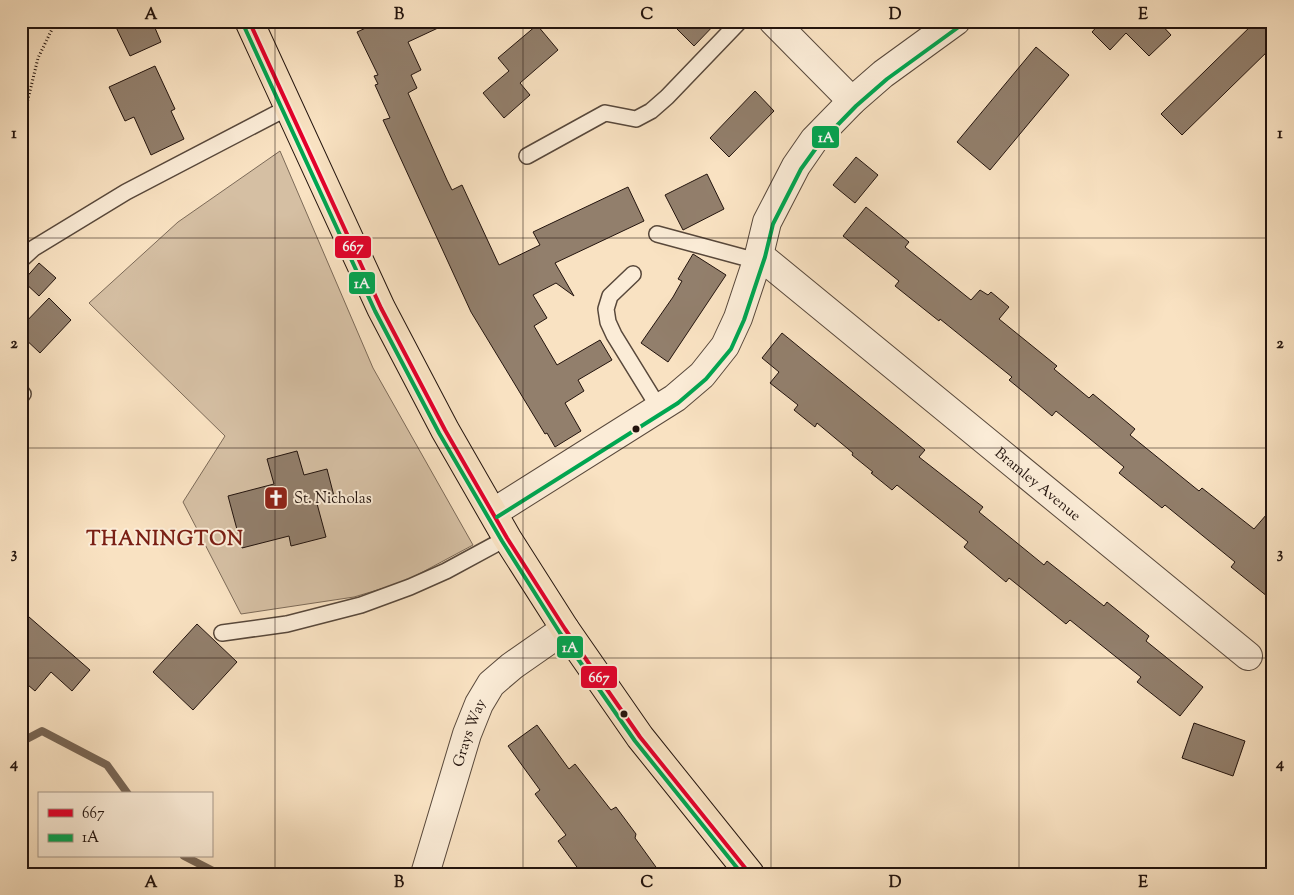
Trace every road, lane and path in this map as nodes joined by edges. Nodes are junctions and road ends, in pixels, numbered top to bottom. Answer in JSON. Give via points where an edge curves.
{"nodes":[{"id":1,"x":56,"y":21,"type":"edge"},
{"id":2,"x":249,"y":21,"type":"edge"},
{"id":3,"x":740,"y":21,"type":"edge"},
{"id":4,"x":773,"y":21,"type":"edge"},
{"id":5,"x":956,"y":21,"type":"edge"},
{"id":6,"x":852,"y":100,"type":"junction"},
{"id":7,"x":289,"y":106,"type":"junction"},
{"id":8,"x":21,"y":128,"type":"edge"},
{"id":9,"x":527,"y":156,"type":"dead end"},
{"id":10,"x":657,"y":234,"type":"dead end"},
{"id":11,"x":758,"y":258,"type":"junction"},
{"id":12,"x":21,"y":260,"type":"edge"},
{"id":13,"x":633,"y":274,"type":"dead end"},
{"id":14,"x":659,"y":408,"type":"junction"},
{"id":15,"x":494,"y":512,"type":"junction"},
{"id":16,"x":507,"y":538,"type":"junction"},
{"id":17,"x":565,"y":629,"type":"junction"},
{"id":18,"x":222,"y":633,"type":"dead end"},
{"id":19,"x":1248,"y":656,"type":"dead end"},
{"id":20,"x":425,"y":874,"type":"edge"},
{"id":21,"x":750,"y":874,"type":"edge"}],
"edges":[{"from":1,"to":8,"type":"path","via":[[38,58]]},
{"from":2,"to":7,"type":"highway"},
{"from":3,"to":9,"type":"lane","via":[[651,111],[636,119],[605,113]]},
{"from":4,"to":6,"type":"street"},
{"from":5,"to":6,"type":"street"},
{"from":6,"to":11,"type":"street","via":[[814,140],[796,166],[767,222]]},
{"from":7,"to":12,"type":"lane","via":[[126,192],[34,248]]},
{"from":7,"to":15,"type":"highway","via":[[381,308],[445,430]]},
{"from":10,"to":11,"type":"lane"},
{"from":11,"to":14,"type":"street","via":[[726,346],[702,375]]},
{"from":11,"to":19,"type":"street","name":"Bramley Avenue"},
{"from":13,"to":14,"type":"lane","via":[[610,296],[606,309],[608,322]]},
{"from":14,"to":15,"type":"street"},
{"from":15,"to":16,"type":"highway"},
{"from":16,"to":17,"type":"highway"},
{"from":16,"to":18,"type":"lane","via":[[446,571],[361,605],[287,624]]},
{"from":17,"to":20,"type":"street","name":"Grays Way","via":[[491,684],[479,704]]},
{"from":17,"to":21,"type":"highway","via":[[640,737]]}]}
